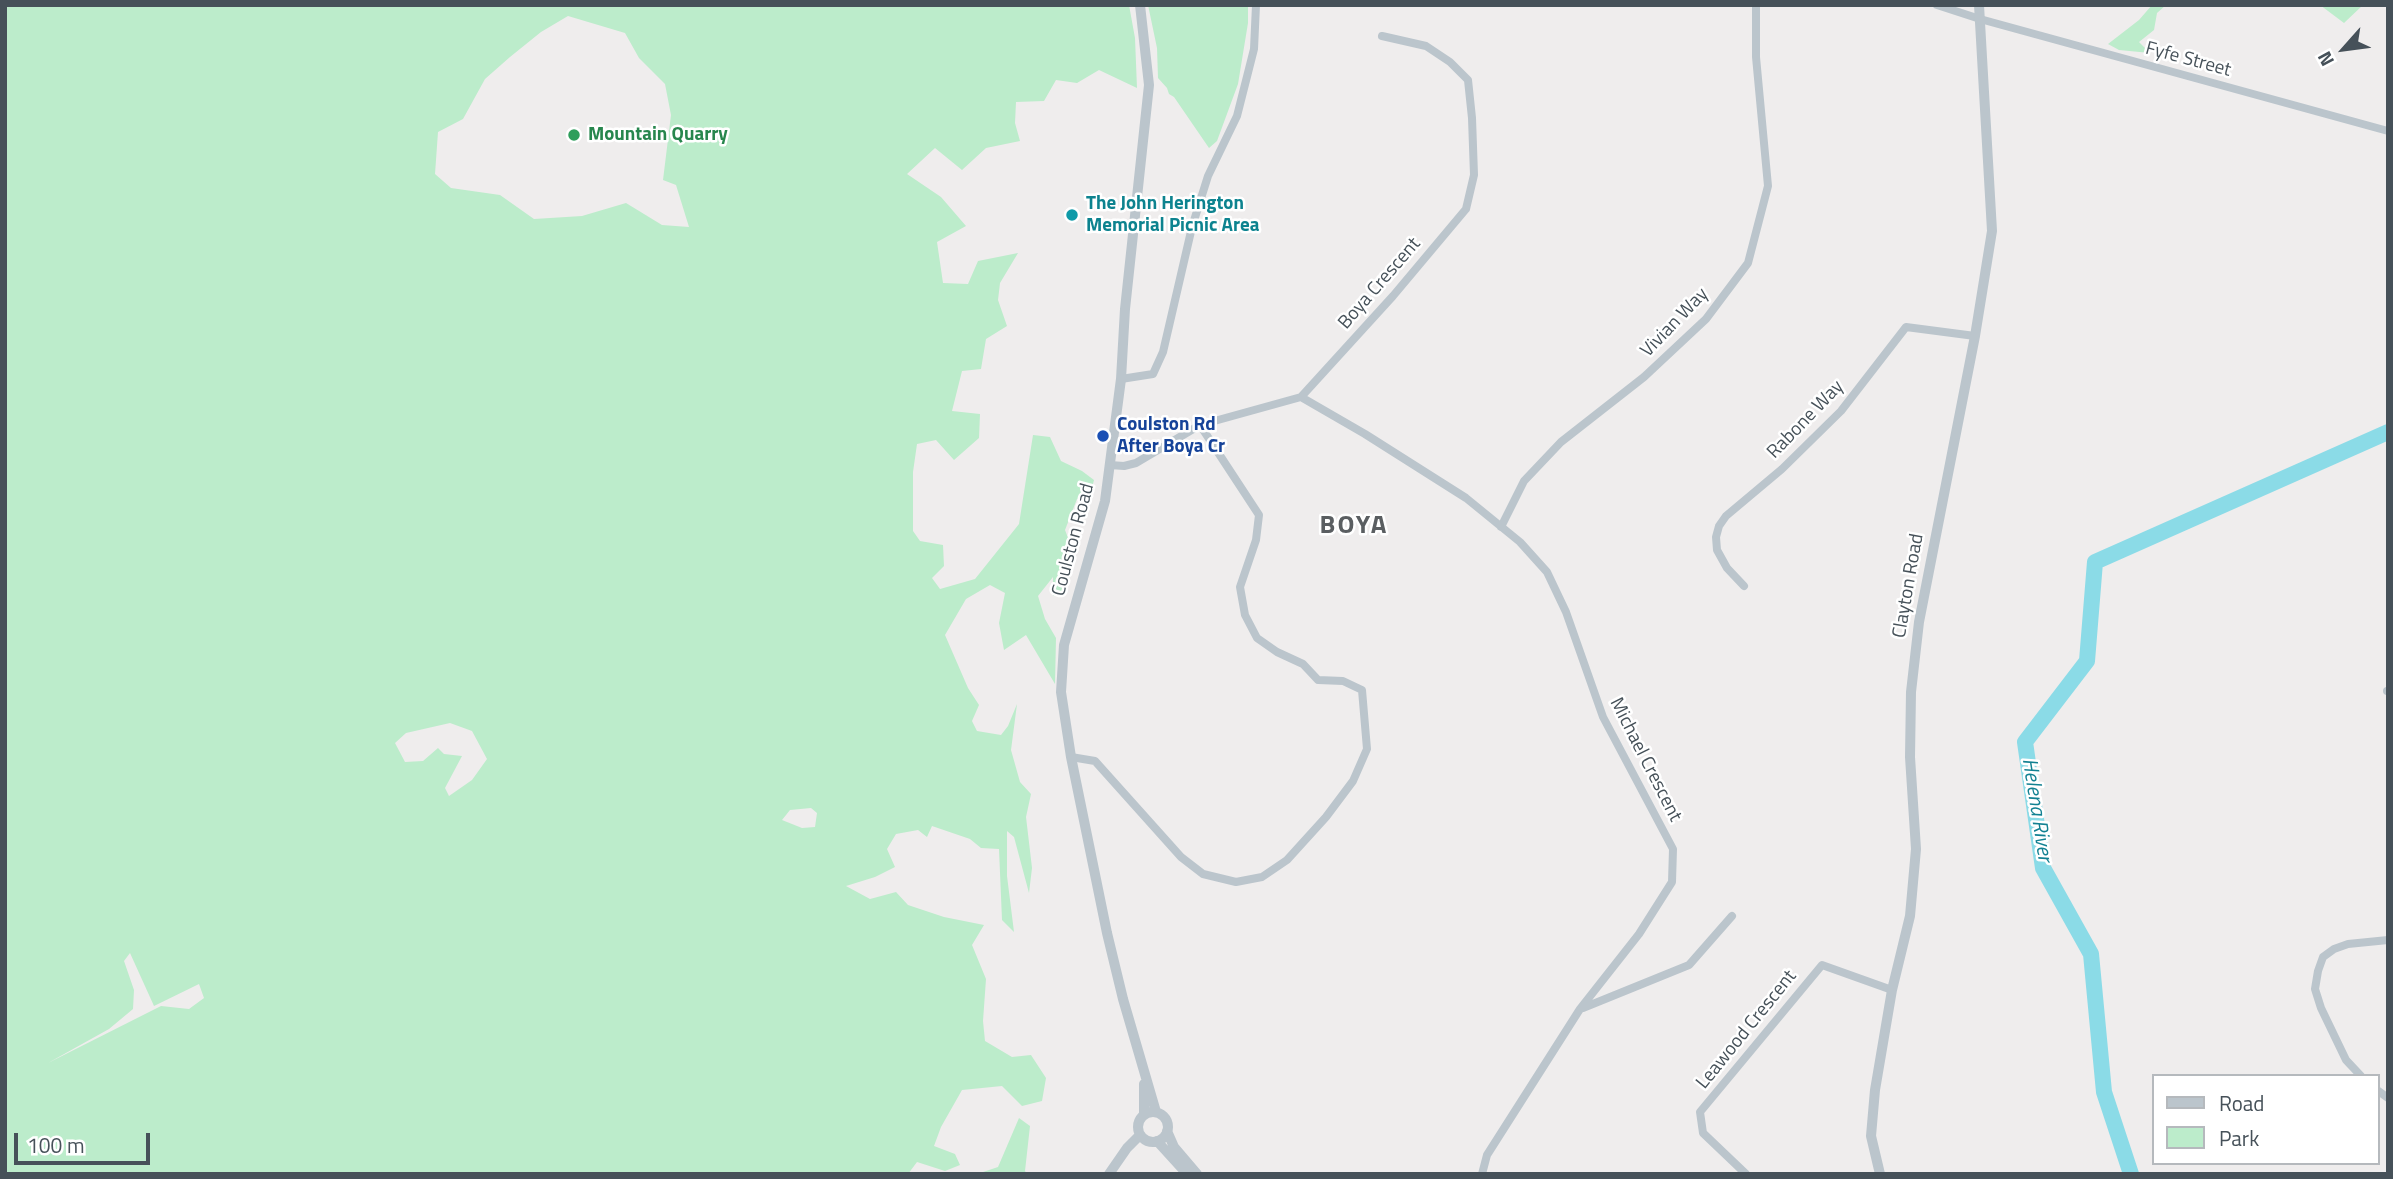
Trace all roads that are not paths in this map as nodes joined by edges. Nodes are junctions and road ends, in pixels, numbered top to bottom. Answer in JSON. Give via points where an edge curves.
{"nodes":[{"id":1,"x":1140,"y":5,"type":"edge"},
{"id":2,"x":1256,"y":5,"type":"edge"},
{"id":3,"x":1756,"y":5,"type":"edge"},
{"id":4,"x":1937,"y":5,"type":"edge"},
{"id":5,"x":1979,"y":5,"type":"edge"},
{"id":6,"x":1980,"y":19,"type":"junction"},
{"id":7,"x":1381,"y":36,"type":"dead end"},
{"id":8,"x":2388,"y":131,"type":"edge"},
{"id":9,"x":1975,"y":336,"type":"junction"},
{"id":10,"x":1121,"y":379,"type":"junction"},
{"id":11,"x":1301,"y":397,"type":"junction"},
{"id":12,"x":1200,"y":425,"type":"junction"},
{"id":13,"x":1110,"y":466,"type":"junction"},
{"id":14,"x":1501,"y":527,"type":"junction"},
{"id":15,"x":1744,"y":586,"type":"dead end"},
{"id":16,"x":1071,"y":757,"type":"junction"},
{"id":17,"x":1732,"y":916,"type":"dead end"},
{"id":18,"x":2388,"y":940,"type":"edge"},
{"id":19,"x":1892,"y":989,"type":"junction"},
{"id":20,"x":1580,"y":1009,"type":"junction"},
{"id":21,"x":2359,"y":1074,"type":"edge"},
{"id":22,"x":1144,"y":1076,"type":"junction"},
{"id":23,"x":1156,"y":1112,"type":"junction"},
{"id":24,"x":1144,"y":1114,"type":"junction"},
{"id":25,"x":1167,"y":1132,"type":"junction"},
{"id":26,"x":1148,"y":1139,"type":"junction"},
{"id":27,"x":1110,"y":1174,"type":"edge"},
{"id":28,"x":1187,"y":1174,"type":"edge"},
{"id":29,"x":1197,"y":1174,"type":"edge"},
{"id":30,"x":1482,"y":1174,"type":"edge"},
{"id":31,"x":1746,"y":1174,"type":"edge"},
{"id":32,"x":1880,"y":1174,"type":"edge"}],
"edges":[{"from":1,"to":10,"type":"street","name":"Coulston Road","via":[[1149,85]]},
{"from":2,"to":10,"type":"street","via":[[1254,49],[1237,117],[1208,176],[1163,352],[1153,374]]},
{"from":3,"to":14,"type":"street","name":"Vivian Way","via":[[1768,186],[1748,263],[1706,319],[1644,377],[1561,442],[1524,481]]},
{"from":4,"to":6,"type":"street","name":"Fyfe Street"},
{"from":5,"to":6,"type":"street","name":"Clayton Road"},
{"from":6,"to":8,"type":"street","name":"Fyfe Street"},
{"from":6,"to":9,"type":"street","name":"Clayton Road","via":[[1992,231]]},
{"from":7,"to":11,"type":"street","name":"Boya Crescent","via":[[1426,46],[1468,80],[1474,175],[1466,209]]},
{"from":9,"to":15,"type":"street","name":"Rabone Way","via":[[1906,327],[1841,411],[1726,516],[1716,537],[1717,550]]},
{"from":9,"to":19,"type":"street","name":"Clayton Road","via":[[1919,622],[1910,757],[1916,849],[1910,916]]},
{"from":10,"to":13,"type":"street","name":"Coulston Road"},
{"from":11,"to":12,"type":"street"},
{"from":11,"to":14,"type":"street","name":"Michael Crescent","via":[[1466,498]]},
{"from":12,"to":13,"type":"street","via":[[1136,463]]},
{"from":12,"to":16,"type":"street","via":[[1259,515],[1240,587],[1245,615],[1257,638],[1303,664],[1318,680],[1343,681],[1362,690],[1367,749],[1353,781],[1287,860],[1262,877],[1236,882],[1203,874],[1181,857],[1095,761]]},
{"from":13,"to":16,"type":"street","name":"Coulston Road","via":[[1095,541],[1064,646],[1061,692]]},
{"from":14,"to":20,"type":"street","name":"Michael Crescent","via":[[1547,572],[1603,717],[1673,849],[1672,882],[1639,934]]},
{"from":16,"to":22,"type":"street","name":"Coulston Road","via":[[1107,933]]},
{"from":17,"to":20,"type":"street","via":[[1689,965]]},
{"from":18,"to":21,"type":"street","via":[[2334,949],[2323,957],[2318,971],[2315,989],[2321,1009],[2346,1060]]},
{"from":19,"to":31,"type":"street","name":"Leawood Crescent","via":[[1822,965],[1700,1112],[1703,1132]]},
{"from":19,"to":32,"type":"street","name":"Clayton Road","via":[[1871,1136]]},
{"from":20,"to":30,"type":"street","name":"Michael Crescent","via":[[1487,1155]]},
{"from":22,"to":23,"type":"street","name":"Coulston Road"},
{"from":22,"to":24,"type":"street","name":"Coulston Road"},
{"from":23,"to":24,"type":"street"},
{"from":23,"to":25,"type":"street","via":[[1167,1122]]},
{"from":24,"to":26,"type":"street","via":[[1138,1124]]},
{"from":25,"to":26,"type":"street"},
{"from":25,"to":29,"type":"street"},
{"from":26,"to":27,"type":"street","via":[[1121,1157]]},
{"from":26,"to":28,"type":"street"}]}
